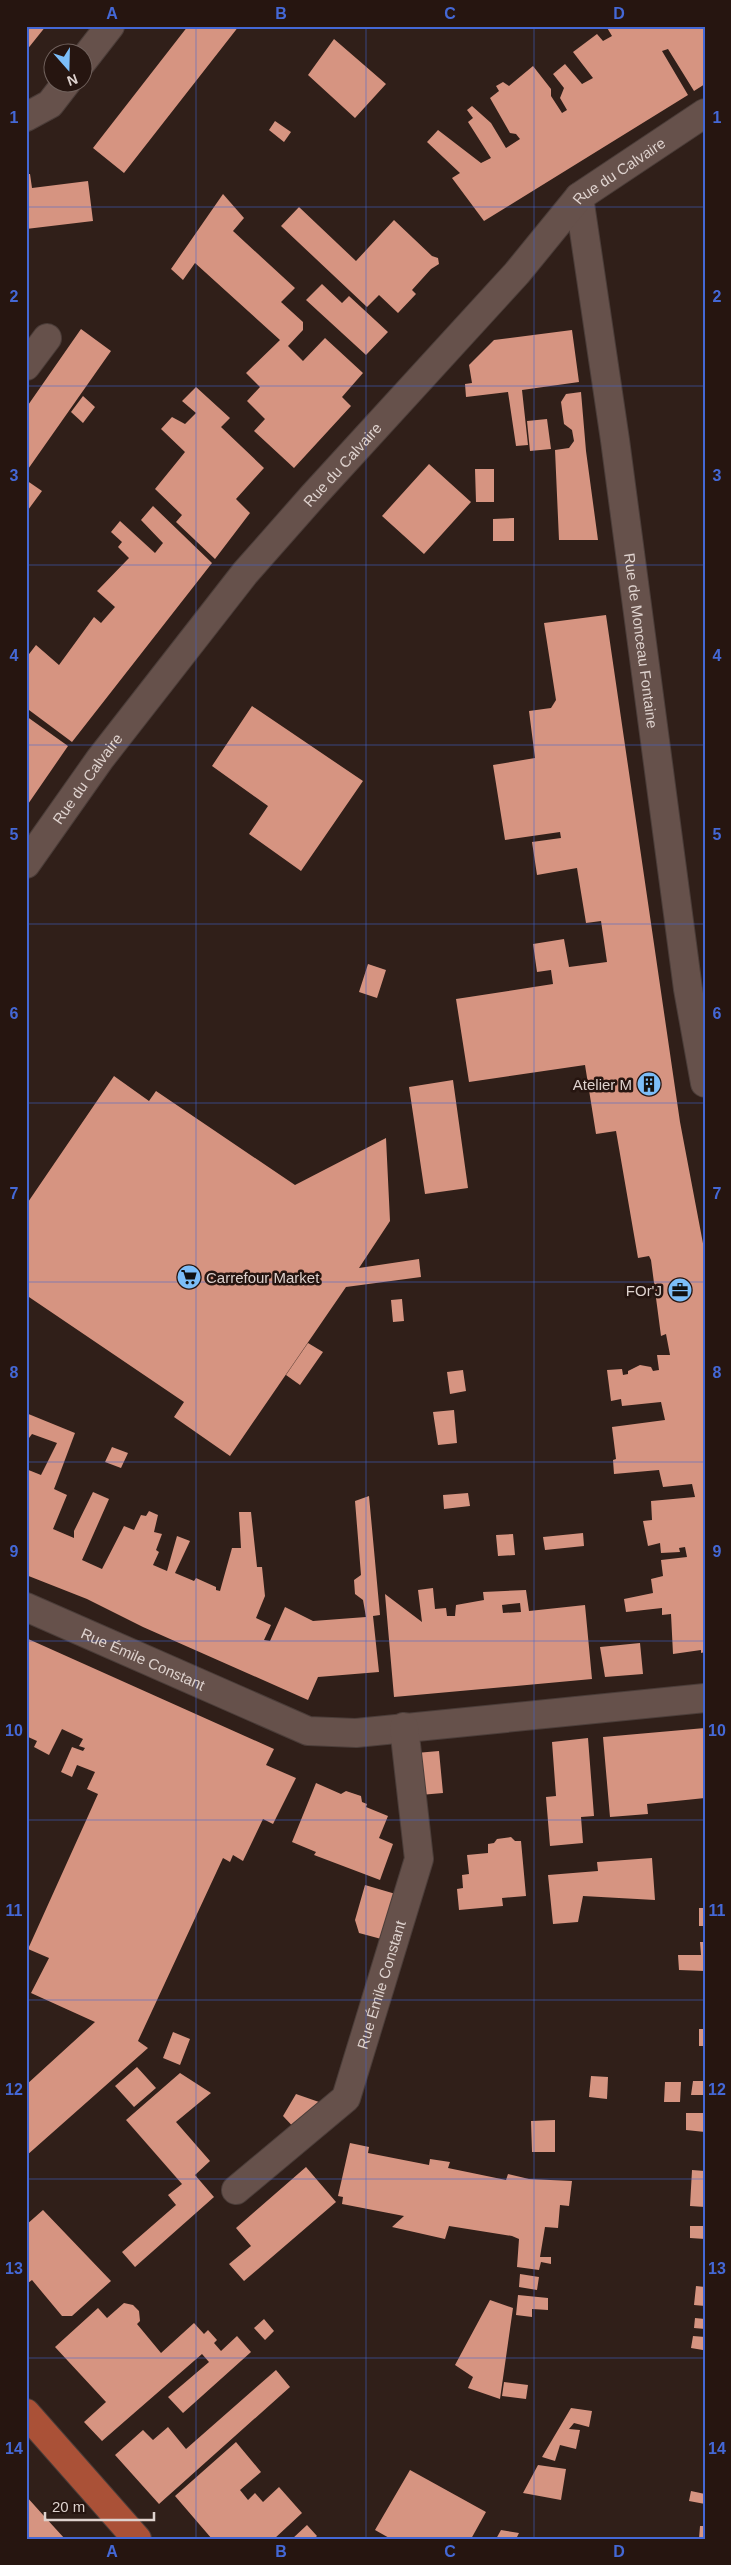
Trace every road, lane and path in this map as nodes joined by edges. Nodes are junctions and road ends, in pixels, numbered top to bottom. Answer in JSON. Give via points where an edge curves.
{"nodes":[{"id":1,"x":110,"y":26,"type":"edge"},
{"id":2,"x":92,"y":49,"type":"edge"},
{"id":3,"x":59,"y":92,"type":"edge"},
{"id":4,"x":705,"y":113,"type":"edge"},
{"id":5,"x":26,"y":117,"type":"edge"},
{"id":6,"x":579,"y":196,"type":"junction"},
{"id":7,"x":47,"y":338,"type":"dead end"},
{"id":8,"x":26,"y":366,"type":"edge"},
{"id":9,"x":26,"y":864,"type":"edge"},
{"id":10,"x":696,"y":986,"type":"edge"},
{"id":11,"x":705,"y":1083,"type":"edge"},
{"id":12,"x":26,"y":1607,"type":"edge"},
{"id":13,"x":705,"y":1698,"type":"edge"},
{"id":14,"x":404,"y":1727,"type":"junction"},
{"id":15,"x":236,"y":2190,"type":"dead end"},
{"id":16,"x":26,"y":2413,"type":"edge"},
{"id":17,"x":137,"y":2539,"type":"edge"}],
"edges":[{"from":1,"to":2,"type":"street"},
{"from":3,"to":5,"type":"street","via":[[50,104]]},
{"from":4,"to":6,"type":"street","name":"Rue du Calvaire"},
{"from":6,"to":9,"type":"street","name":"Rue du Calvaire","via":[[517,273],[245,573],[100,759]]},
{"from":6,"to":10,"type":"street","name":"Rue de Monceau Fontaine"},
{"from":7,"to":8,"type":"street"},
{"from":10,"to":11,"type":"street","name":"Rue de Monceau Fontaine"},
{"from":12,"to":14,"type":"street","name":"Rue Émile Constant","via":[[308,1730],[356,1733]]},
{"from":13,"to":14,"type":"street","name":"Rue Émile Constant"},
{"from":14,"to":15,"type":"street","name":"Rue Émile Constant","via":[[419,1859],[346,2098]]},
{"from":16,"to":17,"type":"main road"}]}
